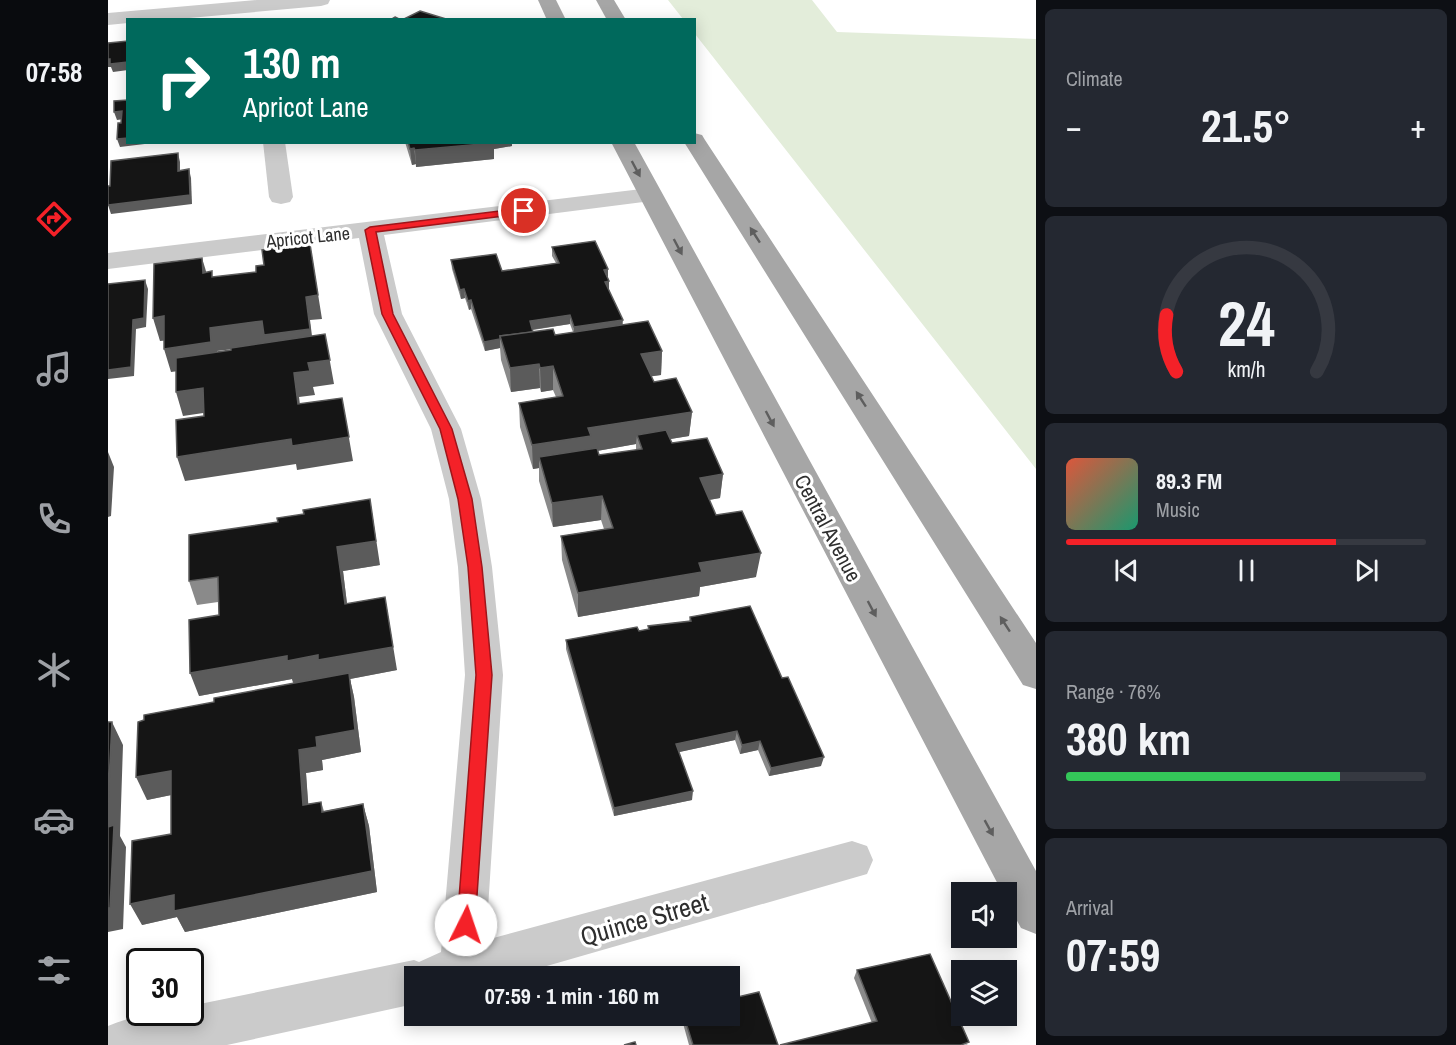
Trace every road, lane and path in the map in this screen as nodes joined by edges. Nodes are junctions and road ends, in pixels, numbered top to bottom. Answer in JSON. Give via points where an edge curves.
{"nodes":[{"id":1,"x":321,"y":0,"type":"edge"},
{"id":2,"x":547,"y":0,"type":"edge"},
{"id":3,"x":605,"y":0,"type":"edge"},
{"id":4,"x":258,"y":8,"type":"edge"},
{"id":5,"x":556,"y":18,"type":"edge"},
{"id":6,"x":616,"y":18,"type":"edge"},
{"id":7,"x":108,"y":19,"type":"edge"},
{"id":8,"x":696,"y":143,"type":"edge"},
{"id":9,"x":274,"y":144,"type":"edge"},
{"id":10,"x":623,"y":144,"type":"edge"},
{"id":11,"x":650,"y":195,"type":"junction"},
{"id":12,"x":281,"y":197,"type":"dead end"},
{"id":13,"x":370,"y":230,"type":"junction"},
{"id":14,"x":108,"y":261,"type":"edge"},
{"id":15,"x":1036,"y":674,"type":"edge"},
{"id":16,"x":852,"y":860,"type":"dead end"},
{"id":17,"x":1036,"y":913,"type":"edge"},
{"id":18,"x":450,"y":966,"type":"edge"},
{"id":19,"x":477,"y":966,"type":"edge"},
{"id":20,"x":404,"y":984,"type":"edge"},
{"id":21,"x":118,"y":1045,"type":"edge"}],
"edges":[{"from":1,"to":4,"type":"street"},
{"from":2,"to":5,"type":"main road"},
{"from":3,"to":6,"type":"main road"},
{"from":4,"to":7,"type":"street"},
{"from":15,"to":8,"type":"main road","one_way":true},
{"from":9,"to":12,"type":"street"},
{"from":10,"to":11,"type":"main road","name":"Central Avenue","one_way":true},
{"from":11,"to":13,"type":"street","name":"Apricot Lane"},
{"from":11,"to":17,"type":"main road","name":"Central Avenue","one_way":true},
{"from":13,"to":14,"type":"street","name":"Apricot Lane"},
{"from":13,"to":18,"type":"street","via":[[388,314],[446,429],[465,499],[475,567],[484,675]]},
{"from":16,"to":19,"type":"street","name":"Quince Street"},
{"from":20,"to":21,"type":"street"}]}
